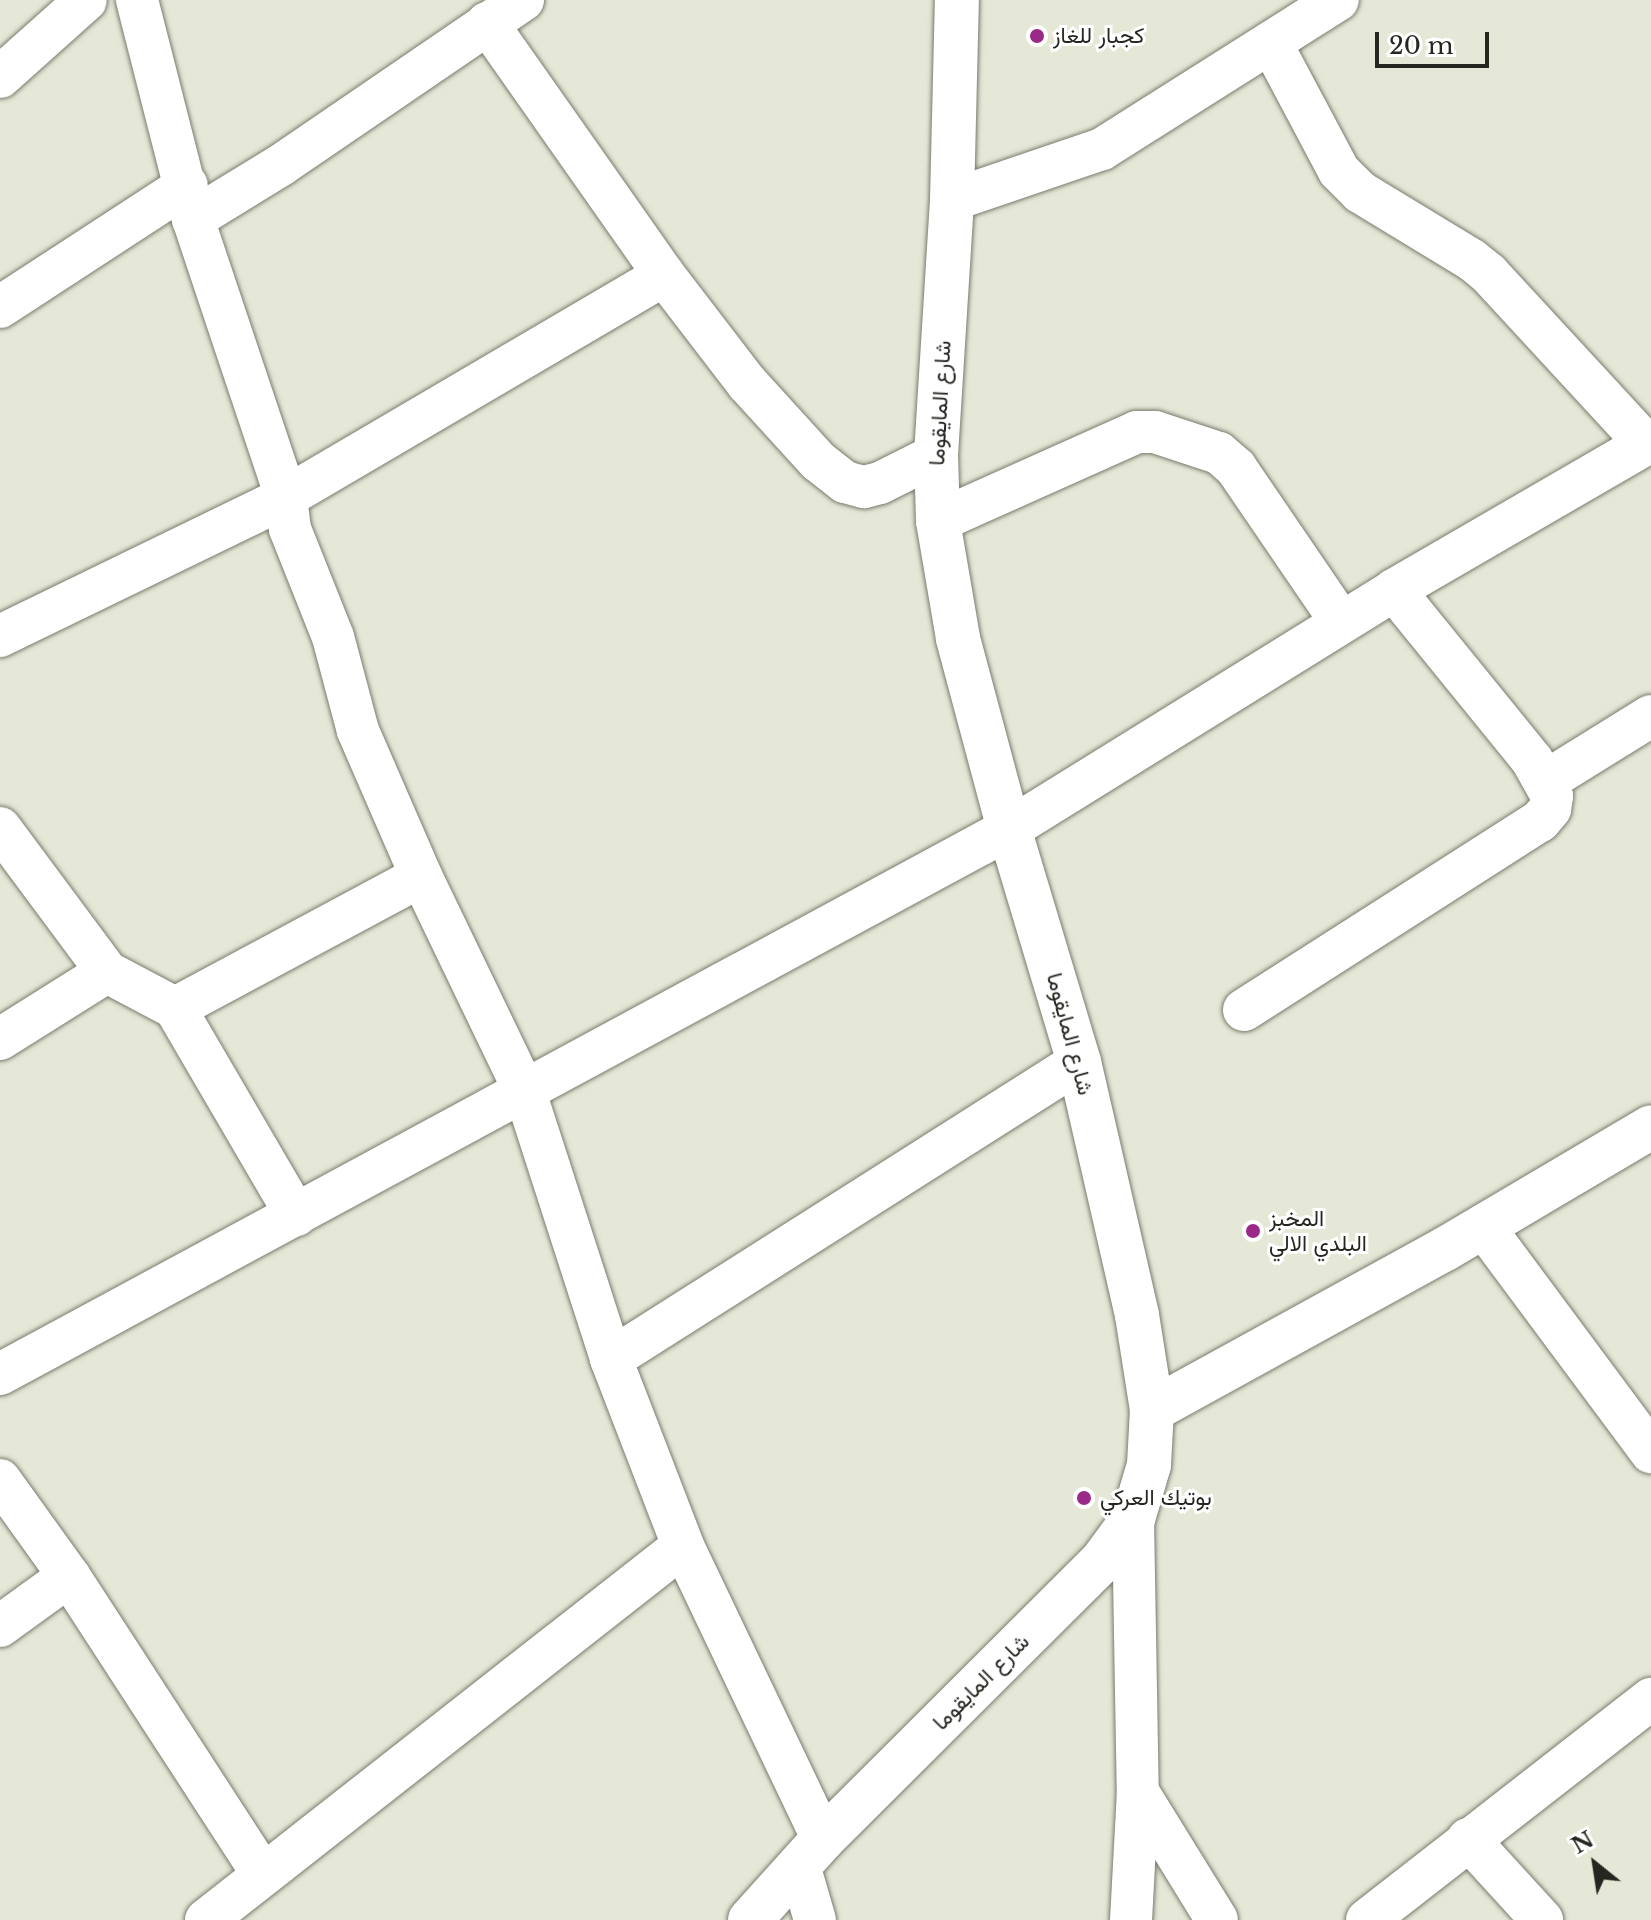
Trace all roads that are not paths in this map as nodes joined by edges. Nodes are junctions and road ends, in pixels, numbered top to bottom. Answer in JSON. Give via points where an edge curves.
{"nodes":[{"id":1,"x":86,"y":0,"type":"edge"},
{"id":2,"x":137,"y":0,"type":"edge"},
{"id":3,"x":523,"y":0,"type":"edge"},
{"id":4,"x":957,"y":0,"type":"edge"},
{"id":5,"x":1338,"y":0,"type":"edge"},
{"id":6,"x":487,"y":23,"type":"junction"},
{"id":7,"x":1271,"y":43,"type":"junction"},
{"id":8,"x":0,"y":77,"type":"edge"},
{"id":9,"x":952,"y":200,"type":"junction"},
{"id":10,"x":190,"y":202,"type":"junction"},
{"id":11,"x":664,"y":275,"type":"junction"},
{"id":12,"x":0,"y":307,"type":"edge"},
{"id":13,"x":1648,"y":442,"type":"edge"},
{"id":14,"x":936,"y":455,"type":"junction"},
{"id":15,"x":286,"y":497,"type":"junction"},
{"id":16,"x":938,"y":521,"type":"junction"},
{"id":17,"x":1394,"y":590,"type":"junction"},
{"id":18,"x":1341,"y":622,"type":"junction"},
{"id":19,"x":0,"y":636,"type":"edge"},
{"id":20,"x":1651,"y":716,"type":"edge"},
{"id":21,"x":1546,"y":781,"type":"junction"},
{"id":22,"x":0,"y":828,"type":"edge"},
{"id":23,"x":1009,"y":829,"type":"junction"},
{"id":24,"x":421,"y":876,"type":"junction"},
{"id":25,"x":107,"y":972,"type":"junction"},
{"id":26,"x":175,"y":1008,"type":"junction"},
{"id":27,"x":1244,"y":1010,"type":"dead end"},
{"id":28,"x":0,"y":1039,"type":"edge"},
{"id":29,"x":1079,"y":1062,"type":"junction"},
{"id":30,"x":525,"y":1092,"type":"junction"},
{"id":31,"x":1651,"y":1127,"type":"edge"},
{"id":32,"x":296,"y":1215,"type":"junction"},
{"id":33,"x":1483,"y":1226,"type":"junction"},
{"id":34,"x":611,"y":1359,"type":"junction"},
{"id":35,"x":0,"y":1374,"type":"edge"},
{"id":36,"x":1152,"y":1410,"type":"junction"},
{"id":37,"x":1651,"y":1452,"type":"edge"},
{"id":38,"x":0,"y":1480,"type":"edge"},
{"id":39,"x":1133,"y":1519,"type":"junction"},
{"id":40,"x":683,"y":1546,"type":"junction"},
{"id":41,"x":69,"y":1576,"type":"junction"},
{"id":42,"x":0,"y":1626,"type":"edge"},
{"id":43,"x":1651,"y":1699,"type":"edge"},
{"id":44,"x":1138,"y":1792,"type":"junction"},
{"id":45,"x":1468,"y":1839,"type":"junction"},
{"id":46,"x":811,"y":1852,"type":"junction"},
{"id":47,"x":263,"y":1875,"type":"junction"},
{"id":48,"x":206,"y":1920,"type":"edge"},
{"id":49,"x":750,"y":1920,"type":"edge"},
{"id":50,"x":815,"y":1920,"type":"edge"},
{"id":51,"x":1131,"y":1920,"type":"edge"},
{"id":52,"x":1217,"y":1920,"type":"edge"},
{"id":53,"x":1367,"y":1920,"type":"edge"},
{"id":54,"x":1542,"y":1920,"type":"edge"}],
"edges":[{"from":1,"to":8,"type":"street"},
{"from":2,"to":10,"type":"street"},
{"from":3,"to":6,"type":"street"},
{"from":4,"to":9,"type":"street","name":"شارع المايقوما"},
{"from":5,"to":7,"type":"street"},
{"from":6,"to":10,"type":"street","via":[[281,165]]},
{"from":6,"to":11,"type":"street"},
{"from":7,"to":9,"type":"street","via":[[1102,149]]},
{"from":7,"to":13,"type":"street","via":[[1339,171],[1360,192],[1489,274]]},
{"from":9,"to":14,"type":"street","name":"شارع المايقوما"},
{"from":10,"to":12,"type":"street"},
{"from":10,"to":15,"type":"street"},
{"from":11,"to":14,"type":"street","via":[[747,383],[818,461],[845,482],[864,487],[880,483]]},
{"from":11,"to":15,"type":"street"},
{"from":13,"to":17,"type":"street"},
{"from":14,"to":16,"type":"street","name":"شارع المايقوما"},
{"from":15,"to":19,"type":"street"},
{"from":15,"to":24,"type":"street","via":[[290,529],[333,637],[358,731]]},
{"from":16,"to":18,"type":"street","via":[[1137,432],[1155,432],[1219,453],[1236,468]]},
{"from":16,"to":23,"type":"street","name":"شارع المايقوما","via":[[958,638]]},
{"from":17,"to":18,"type":"street"},
{"from":17,"to":21,"type":"street"},
{"from":18,"to":23,"type":"street"},
{"from":20,"to":21,"type":"street"},
{"from":21,"to":27,"type":"street","via":[[1552,796],[1540,821]]},
{"from":22,"to":25,"type":"street"},
{"from":23,"to":29,"type":"street","name":"شارع المايقوما"},
{"from":23,"to":30,"type":"street"},
{"from":24,"to":26,"type":"street"},
{"from":24,"to":30,"type":"street"},
{"from":25,"to":26,"type":"street"},
{"from":25,"to":28,"type":"street"},
{"from":26,"to":32,"type":"street"},
{"from":29,"to":34,"type":"street"},
{"from":29,"to":36,"type":"street","name":"شارع المايقوما","via":[[1137,1315]]},
{"from":30,"to":32,"type":"street"},
{"from":30,"to":34,"type":"street"},
{"from":31,"to":33,"type":"street"},
{"from":32,"to":35,"type":"street"},
{"from":33,"to":36,"type":"street"},
{"from":33,"to":37,"type":"street"},
{"from":34,"to":40,"type":"street"},
{"from":36,"to":39,"type":"street","name":"شارع المايقوما","via":[[1149,1465]]},
{"from":38,"to":41,"type":"street"},
{"from":39,"to":44,"type":"street"},
{"from":39,"to":46,"type":"street","name":"شارع المايقوما","via":[[1102,1561]]},
{"from":40,"to":46,"type":"street"},
{"from":40,"to":47,"type":"street"},
{"from":41,"to":42,"type":"street"},
{"from":41,"to":47,"type":"street"},
{"from":43,"to":45,"type":"street"},
{"from":44,"to":51,"type":"street"},
{"from":44,"to":52,"type":"street"},
{"from":45,"to":53,"type":"street"},
{"from":45,"to":54,"type":"street"},
{"from":46,"to":49,"type":"street","name":"شارع المايقوما"},
{"from":46,"to":50,"type":"street"},
{"from":47,"to":48,"type":"street"}]}
